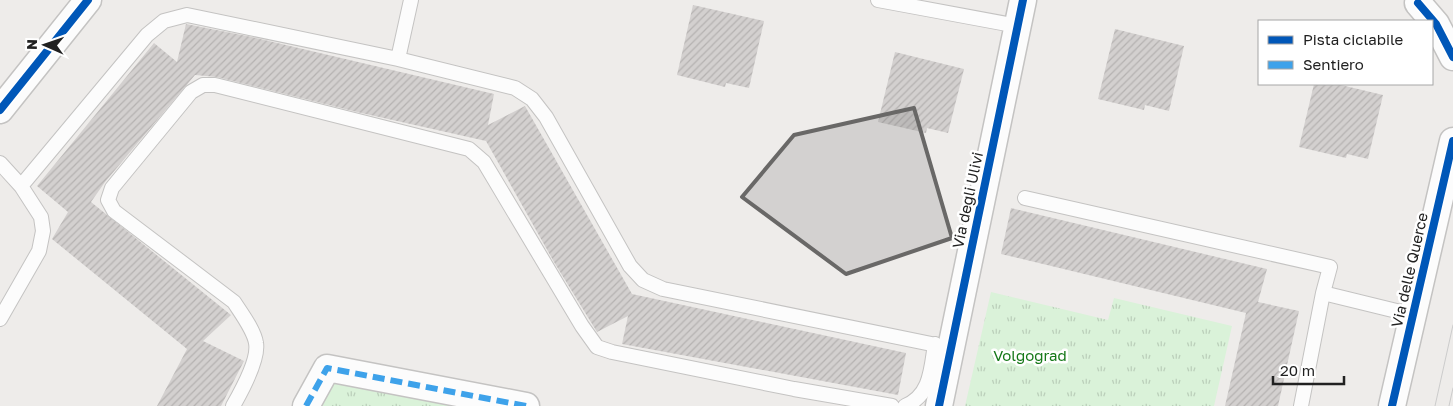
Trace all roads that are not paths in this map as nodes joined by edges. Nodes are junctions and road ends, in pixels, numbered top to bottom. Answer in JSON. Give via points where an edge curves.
{"nodes":[{"id":1,"x":88,"y":0,"type":"edge"},
{"id":2,"x":411,"y":0,"type":"edge"},
{"id":3,"x":878,"y":0,"type":"edge"},
{"id":4,"x":1023,"y":0,"type":"edge"},
{"id":5,"x":1412,"y":1,"type":"edge"},
{"id":6,"x":1452,"y":10,"type":"edge"},
{"id":7,"x":1432,"y":20,"type":"edge"},
{"id":8,"x":1433,"y":21,"type":"edge"},
{"id":9,"x":1018,"y":26,"type":"junction"},
{"id":10,"x":1453,"y":37,"type":"edge"},
{"id":11,"x":1453,"y":57,"type":"edge"},
{"id":12,"x":398,"y":59,"type":"junction"},
{"id":13,"x":0,"y":110,"type":"edge"},
{"id":14,"x":1453,"y":141,"type":"edge"},
{"id":15,"x":0,"y":163,"type":"edge"},
{"id":16,"x":21,"y":186,"type":"junction"},
{"id":17,"x":1025,"y":198,"type":"dead end"},
{"id":18,"x":1323,"y":293,"type":"junction"},
{"id":19,"x":1413,"y":314,"type":"junction"},
{"id":20,"x":0,"y":319,"type":"edge"},
{"id":21,"x":943,"y":346,"type":"junction"},
{"id":22,"x":233,"y":406,"type":"edge"},
{"id":23,"x":306,"y":406,"type":"edge"},
{"id":24,"x":526,"y":406,"type":"edge"},
{"id":25,"x":892,"y":406,"type":"edge"},
{"id":26,"x":905,"y":406,"type":"edge"},
{"id":27,"x":939,"y":406,"type":"edge"},
{"id":28,"x":1301,"y":406,"type":"edge"},
{"id":29,"x":1392,"y":406,"type":"edge"}],
"edges":[{"from":1,"to":13,"type":"street"},
{"from":2,"to":12,"type":"lane"},
{"from":3,"to":9,"type":"lane"},
{"from":4,"to":9,"type":"street","name":"Via degli Ulivi"},
{"from":5,"to":6,"type":"street"},
{"from":5,"to":7,"type":"street"},
{"from":6,"to":10,"type":"street","via":[[1448,23]]},
{"from":8,"to":11,"type":"street"},
{"from":9,"to":21,"type":"street","name":"Via degli Ulivi"},
{"from":12,"to":16,"type":"lane","via":[[187,15],[164,21],[147,35]]},
{"from":12,"to":21,"type":"lane","via":[[507,85],[532,98],[630,266],[643,280],[663,289]]},
{"from":14,"to":19,"type":"street","name":"Via delle Querce"},
{"from":15,"to":16,"type":"lane"},
{"from":16,"to":20,"type":"lane","via":[[41,217],[39,251]]},
{"from":17,"to":18,"type":"lane","via":[[1330,267]]},
{"from":18,"to":19,"type":"lane"},
{"from":18,"to":28,"type":"lane"},
{"from":19,"to":29,"type":"street","name":"Via delle Querce"},
{"from":21,"to":26,"type":"lane","via":[[929,382],[914,402]]},
{"from":21,"to":27,"type":"street","name":"Via degli Ulivi"},
{"from":22,"to":25,"type":"lane","via":[[251,372],[256,344],[246,320],[234,302],[114,211],[108,200],[112,188],[142,151],[191,92],[203,85],[469,149],[484,162],[597,347],[784,387]]},
{"from":23,"to":24,"type":"street","via":[[327,368]]}]}
